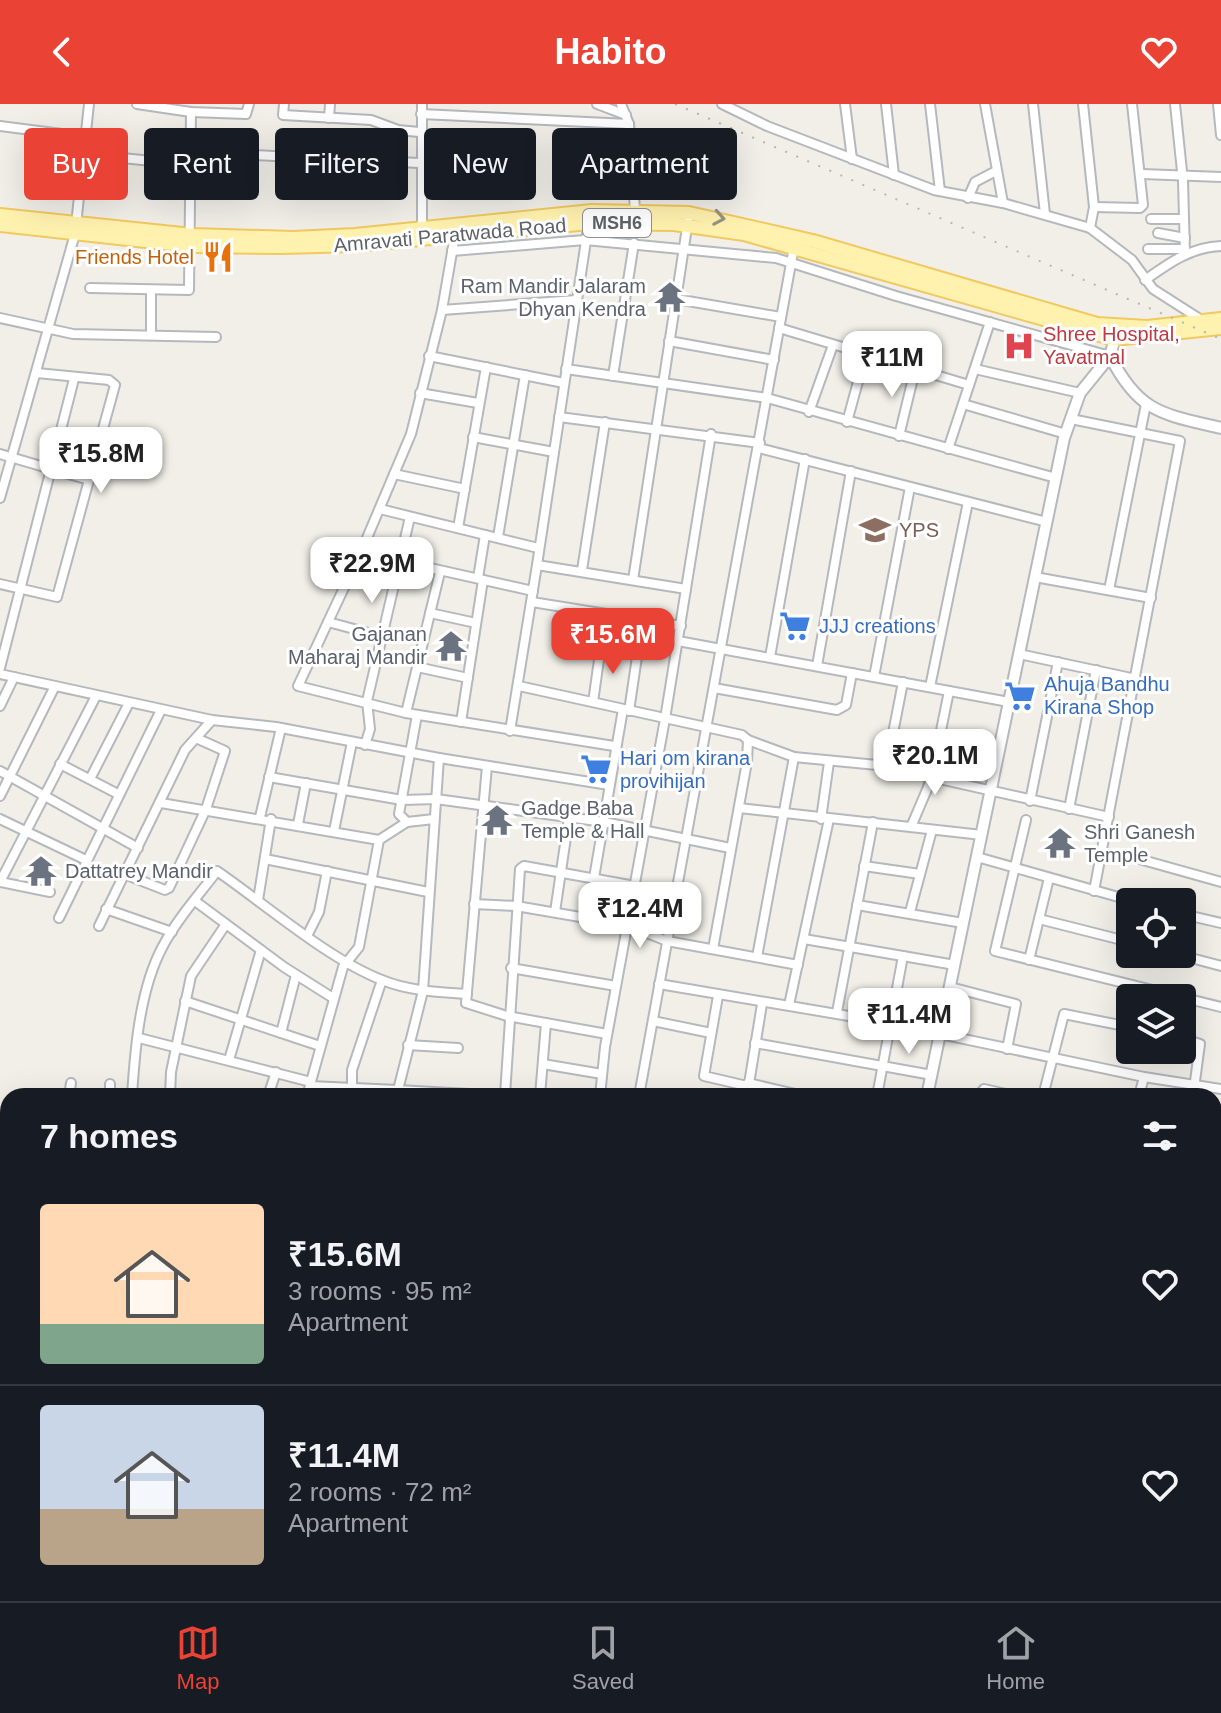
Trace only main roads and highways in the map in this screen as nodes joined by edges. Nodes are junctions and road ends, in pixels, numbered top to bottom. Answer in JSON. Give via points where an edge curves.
{"nodes":[{"id":1,"x":0,"y":215,"type":"edge"},
{"id":2,"x":590,"y":217,"type":"junction"},
{"id":3,"x":688,"y":219,"type":"junction"},
{"id":4,"x":0,"y":225,"type":"edge"},
{"id":5,"x":76,"y":229,"type":"junction"},
{"id":6,"x":422,"y":234,"type":"junction"},
{"id":7,"x":1219,"y":325,"type":"edge"},
{"id":8,"x":1116,"y":333,"type":"junction"}],
"edges":[{"from":1,"to":5,"type":"main road","name":"Amravati Paratwada Road","number":"MSH6"},
{"from":2,"to":3,"type":"main road","name":"Amravati Paratwada Road","number":"MSH6"},
{"from":2,"to":3,"type":"main road","name":"Amravati Paratwada Road","number":"MSH6","via":[[635,210]]},
{"from":2,"to":6,"type":"main road","name":"Amravati Paratwada Road","number":"MSH6"},
{"from":2,"to":6,"type":"main road","name":"Amravati Paratwada Road","number":"MSH6","via":[[533,228]]},
{"from":3,"to":8,"type":"main road","name":"Amravati Paratwada Road","number":"MSH6","via":[[795,242]]},
{"from":4,"to":5,"type":"main road","name":"Amravati Paratwada Road","number":"MSH6"},
{"from":5,"to":6,"type":"main road","name":"Amravati Paratwada Road","number":"MSH6","via":[[281,247]]},
{"from":7,"to":8,"type":"main road","name":"Amravati Paratwada Road","number":"MSH6"},
{"from":7,"to":8,"type":"main road","name":"Amravati Paratwada Road","number":"MSH6","via":[[1198,317]]}]}
